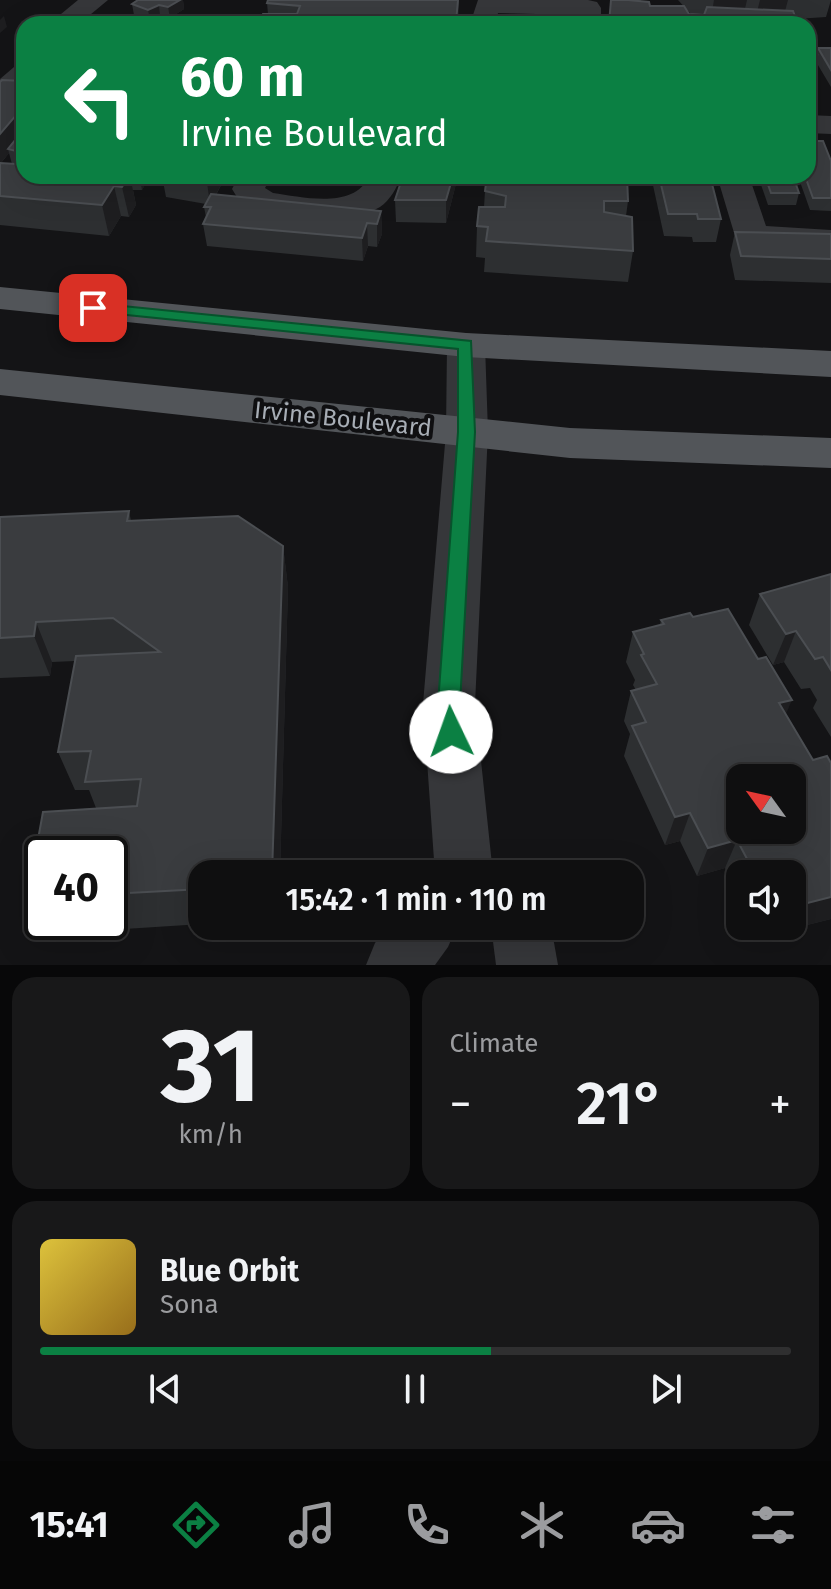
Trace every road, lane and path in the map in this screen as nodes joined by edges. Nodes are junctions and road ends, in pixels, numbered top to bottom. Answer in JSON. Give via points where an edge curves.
{"nodes":[{"id":1,"x":95,"y":0,"type":"edge"},
{"id":2,"x":73,"y":16,"type":"edge"},
{"id":3,"x":485,"y":16,"type":"edge"},
{"id":4,"x":588,"y":16,"type":"edge"},
{"id":5,"x":251,"y":184,"type":"edge"},
{"id":6,"x":382,"y":184,"type":"edge"},
{"id":7,"x":736,"y":184,"type":"edge"},
{"id":8,"x":831,"y":240,"type":"edge"},
{"id":9,"x":0,"y":298,"type":"edge"},
{"id":10,"x":466,"y":345,"type":"junction"},
{"id":11,"x":831,"y":364,"type":"edge"},
{"id":12,"x":0,"y":382,"type":"edge"},
{"id":13,"x":467,"y":432,"type":"junction"},
{"id":14,"x":831,"y":453,"type":"edge"},
{"id":15,"x":463,"y":860,"type":"edge"},
{"id":16,"x":416,"y":940,"type":"edge"},
{"id":17,"x":523,"y":940,"type":"edge"},
{"id":18,"x":397,"y":965,"type":"edge"},
{"id":19,"x":527,"y":965,"type":"edge"}],
"edges":[{"from":1,"to":2,"type":"street"},
{"from":3,"to":4,"type":"street","via":[[487,5],[588,8]]},
{"from":5,"to":6,"type":"street","via":[[253,196],[267,202],[352,207],[370,199]]},
{"from":7,"to":8,"type":"street","via":[[752,236]]},
{"from":9,"to":10,"type":"main road"},
{"from":10,"to":11,"type":"main road"},
{"from":10,"to":13,"type":"street"},
{"from":12,"to":13,"type":"main road","name":"Irvine Boulevard"},
{"from":13,"to":14,"type":"main road","name":"Irvine Boulevard","via":[[570,443]]},
{"from":13,"to":15,"type":"street","via":[[449,704]]},
{"from":16,"to":18,"type":"street"},
{"from":17,"to":19,"type":"street"}]}
